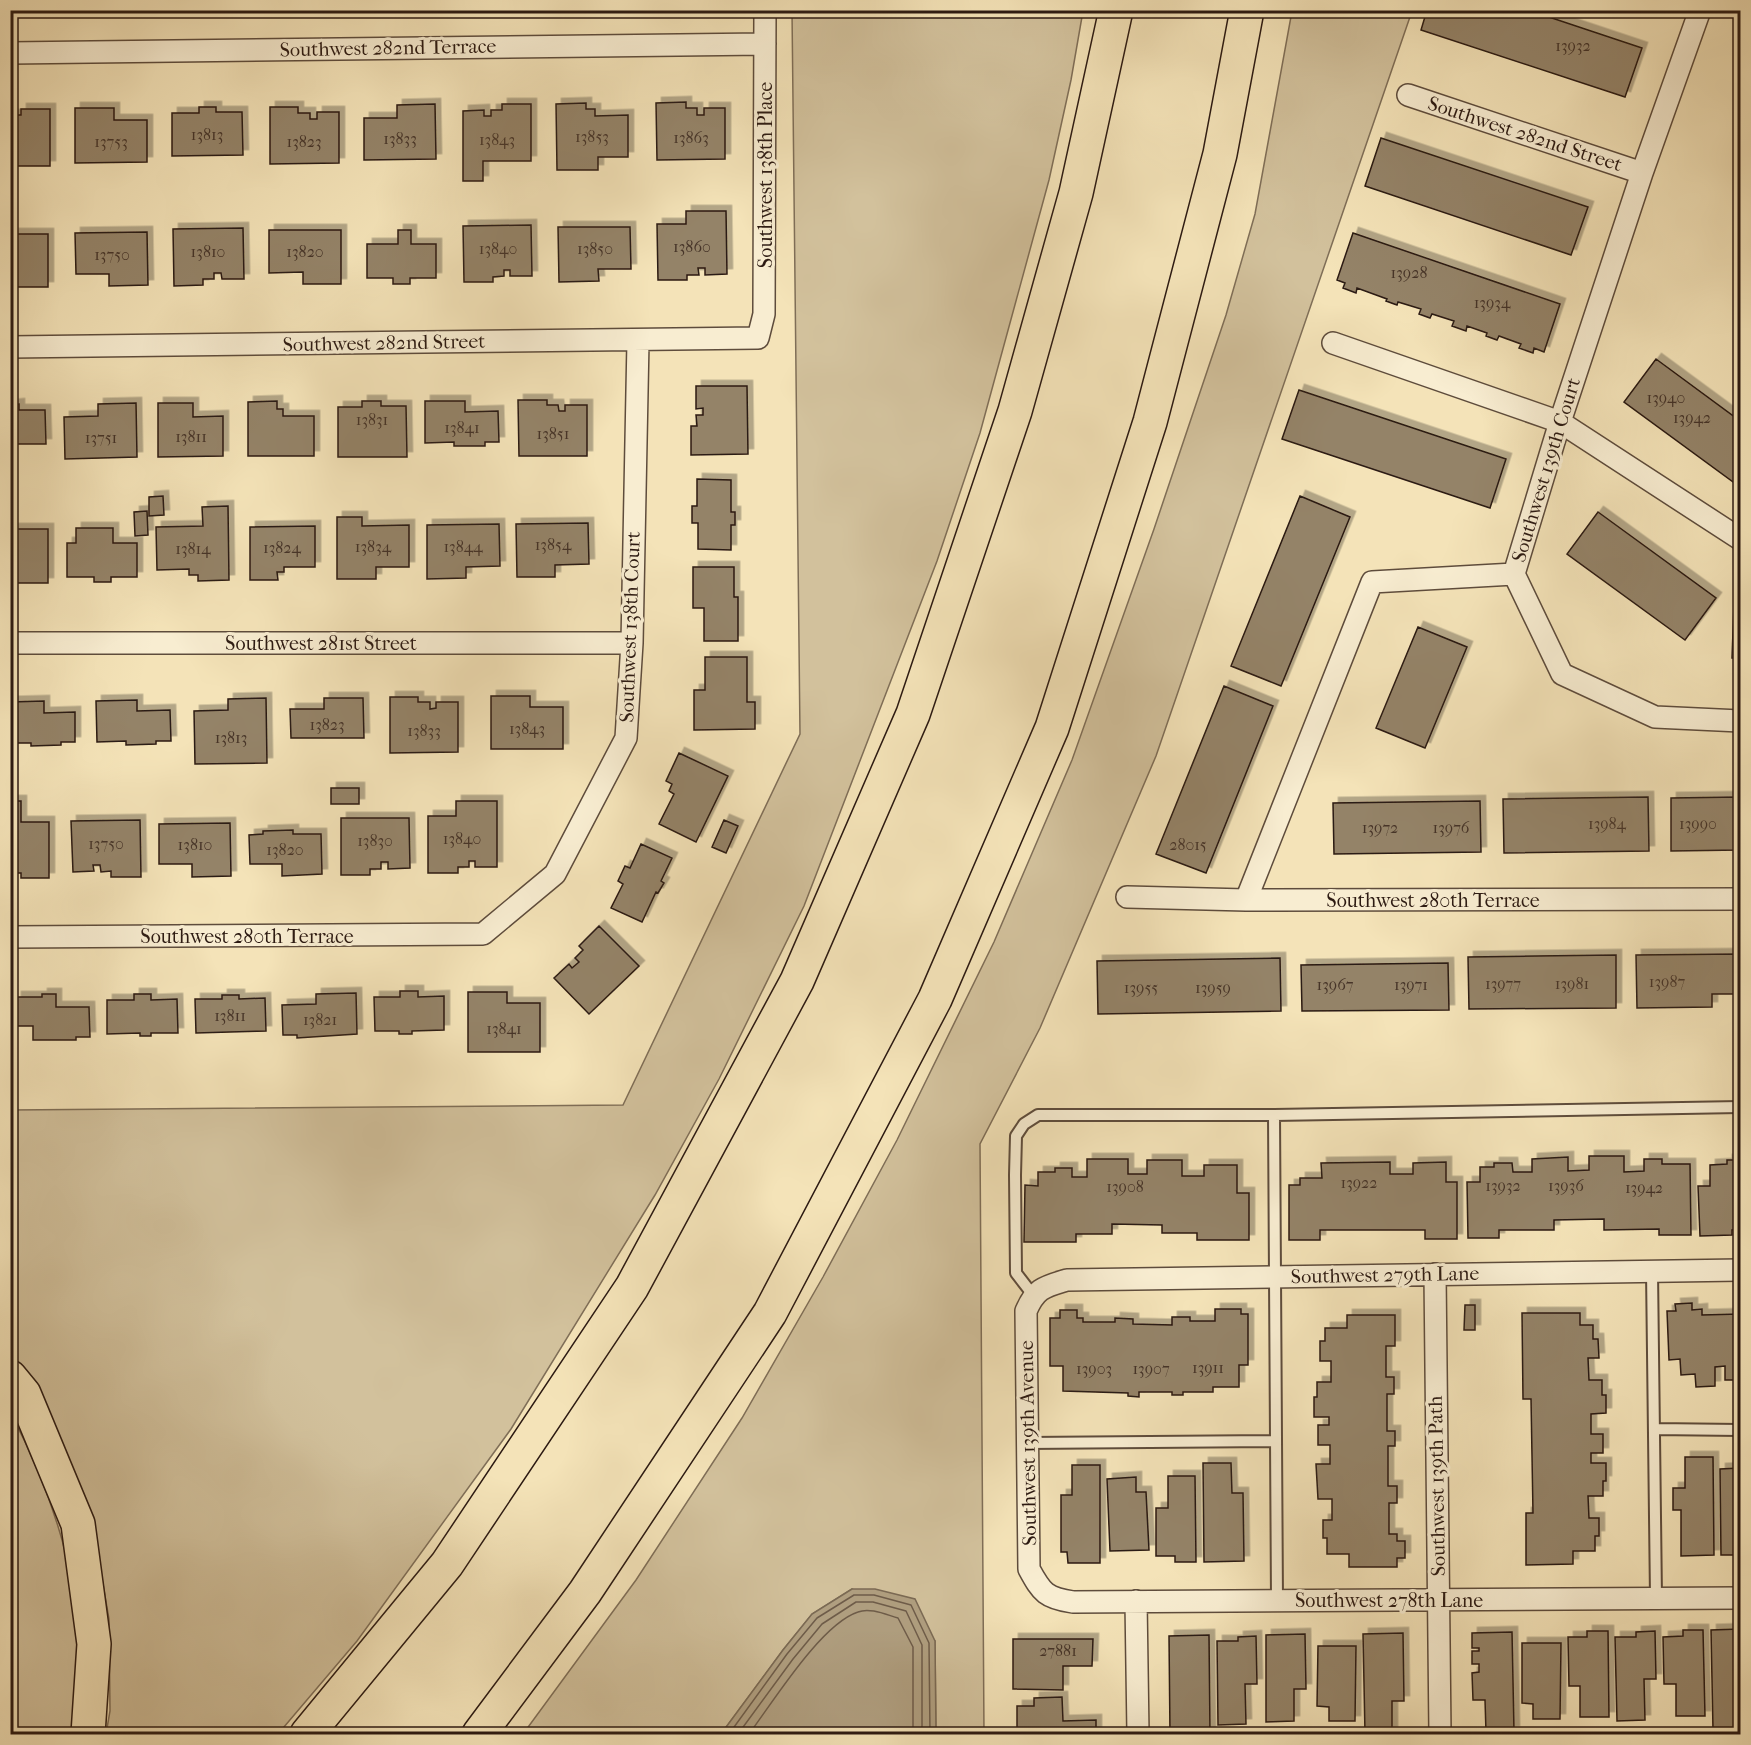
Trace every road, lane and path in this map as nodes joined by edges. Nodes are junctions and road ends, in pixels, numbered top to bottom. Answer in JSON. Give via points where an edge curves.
{"nodes":[{"id":1,"x":765,"y":10,"type":"edge"},
{"id":2,"x":1099,"y":10,"type":"edge"},
{"id":3,"x":1116,"y":10,"type":"edge"},
{"id":4,"x":1247,"y":10,"type":"edge"},
{"id":5,"x":1700,"y":10,"type":"edge"},
{"id":6,"x":765,"y":44,"type":"junction"},
{"id":7,"x":10,"y":52,"type":"edge"},
{"id":8,"x":1408,"y":95,"type":"dead end"},
{"id":9,"x":1098,"y":98,"type":"junction"},
{"id":10,"x":1642,"y":173,"type":"junction"},
{"id":11,"x":758,"y":338,"type":"joint"},
{"id":12,"x":638,"y":341,"type":"junction"},
{"id":13,"x":1333,"y":343,"type":"dead end"},
{"id":14,"x":10,"y":347,"type":"edge"},
{"id":15,"x":1560,"y":422,"type":"junction"},
{"id":16,"x":1740,"y":539,"type":"edge"},
{"id":17,"x":1514,"y":574,"type":"junction"},
{"id":18,"x":10,"y":643,"type":"edge"},
{"id":19,"x":632,"y":644,"type":"junction"},
{"id":20,"x":1740,"y":721,"type":"edge"},
{"id":21,"x":1126,"y":897,"type":"dead end"},
{"id":22,"x":1740,"y":899,"type":"edge"},
{"id":23,"x":1246,"y":900,"type":"junction"},
{"id":24,"x":483,"y":934,"type":"joint"},
{"id":25,"x":10,"y":937,"type":"edge"},
{"id":26,"x":1740,"y":1107,"type":"edge"},
{"id":27,"x":1274,"y":1115,"type":"junction"},
{"id":28,"x":1652,"y":1270,"type":"junction"},
{"id":29,"x":1740,"y":1270,"type":"edge"},
{"id":30,"x":1435,"y":1274,"type":"junction"},
{"id":31,"x":1275,"y":1277,"type":"junction"},
{"id":32,"x":1033,"y":1295,"type":"junction"},
{"id":33,"x":10,"y":1377,"type":"edge"},
{"id":34,"x":1654,"y":1429,"type":"junction"},
{"id":35,"x":1740,"y":1430,"type":"edge"},
{"id":36,"x":1276,"y":1441,"type":"junction"},
{"id":37,"x":1028,"y":1443,"type":"junction"},
{"id":38,"x":1040,"y":1590,"type":"joint"},
{"id":39,"x":1656,"y":1598,"type":"junction"},
{"id":40,"x":1740,"y":1598,"type":"edge"},
{"id":41,"x":1439,"y":1599,"type":"junction"},
{"id":42,"x":1136,"y":1601,"type":"junction"},
{"id":43,"x":1277,"y":1601,"type":"junction"},
{"id":44,"x":88,"y":1734,"type":"edge"},
{"id":45,"x":307,"y":1734,"type":"edge"},
{"id":46,"x":479,"y":1734,"type":"edge"},
{"id":47,"x":1138,"y":1734,"type":"edge"},
{"id":48,"x":1440,"y":1734,"type":"edge"}],
"edges":[{"from":1,"to":6,"type":"street","name":"Southwest 138th Place"},
{"from":2,"to":9,"type":"highway"},
{"from":3,"to":9,"type":"highway"},
{"from":4,"to":46,"type":"highway","via":[[1220,154],[1146,433],[1053,728],[935,999],[770,1313],[585,1592]]},
{"from":5,"to":10,"type":"street","name":"Southwest 139th Court"},
{"from":6,"to":7,"type":"street","name":"Southwest 282nd Terrace"},
{"from":6,"to":11,"type":"street","name":"Southwest 138th Place","via":[[764,314]]},
{"from":8,"to":10,"type":"street","name":"Southwest 282nd Street"},
{"from":9,"to":45,"type":"highway","via":[[1076,193],[1015,411],[916,705],[797,981],[632,1287],[447,1564]]},
{"from":10,"to":15,"type":"street","name":"Southwest 139th Court"},
{"from":11,"to":12,"type":"street","name":"Southwest 282nd Street"},
{"from":12,"to":14,"type":"street","name":"Southwest 282nd Street"},
{"from":12,"to":19,"type":"street","name":"Southwest 138th Court"},
{"from":13,"to":15,"type":"street"},
{"from":15,"to":16,"type":"street"},
{"from":15,"to":17,"type":"street","name":"Southwest 139th Court"},
{"from":17,"to":20,"type":"street","via":[[1562,674],[1655,717]]},
{"from":17,"to":23,"type":"street","name":"Southwest 139th Court","via":[[1372,582]]},
{"from":18,"to":19,"type":"street","name":"Southwest 281st Street"},
{"from":19,"to":24,"type":"street","name":"Southwest 138th Court","via":[[626,738],[555,874]]},
{"from":21,"to":23,"type":"street","name":"Southwest 280th Terrace"},
{"from":22,"to":23,"type":"street","name":"Southwest 280th Terrace"},
{"from":24,"to":25,"type":"street","name":"Southwest 280th Terrace"},
{"from":26,"to":27,"type":"lane"},
{"from":27,"to":31,"type":"lane"},
{"from":27,"to":32,"type":"lane","via":[[1038,1115],[1024,1124],[1016,1136],[1016,1273]]},
{"from":28,"to":29,"type":"street","name":"Southwest 279th Lane"},
{"from":28,"to":30,"type":"street","name":"Southwest 279th Lane"},
{"from":28,"to":34,"type":"lane"},
{"from":30,"to":31,"type":"street","name":"Southwest 279th Lane"},
{"from":30,"to":41,"type":"street","name":"Southwest 139th Path"},
{"from":31,"to":32,"type":"street","name":"Southwest 279th Lane","via":[[1067,1280]]},
{"from":31,"to":36,"type":"lane"},
{"from":32,"to":37,"type":"street","name":"Southwest 139th Avenue","via":[[1026,1311]]},
{"from":33,"to":44,"type":"highway","via":[[24,1394],[78,1524],[94,1644]]},
{"from":34,"to":35,"type":"lane"},
{"from":34,"to":39,"type":"lane"},
{"from":36,"to":37,"type":"lane"},
{"from":36,"to":43,"type":"lane"},
{"from":37,"to":38,"type":"street","name":"Southwest 139th Avenue","via":[[1029,1569]]},
{"from":38,"to":42,"type":"street","name":"Southwest 278th Lane","via":[[1054,1599],[1073,1602]]},
{"from":39,"to":40,"type":"street","name":"Southwest 278th Lane"},
{"from":39,"to":41,"type":"street","name":"Southwest 278th Lane"},
{"from":41,"to":43,"type":"street","name":"Southwest 278th Lane"},
{"from":41,"to":48,"type":"street","name":"Southwest 139th Path"},
{"from":42,"to":43,"type":"street","name":"Southwest 278th Lane"},
{"from":42,"to":47,"type":"street"}]}
